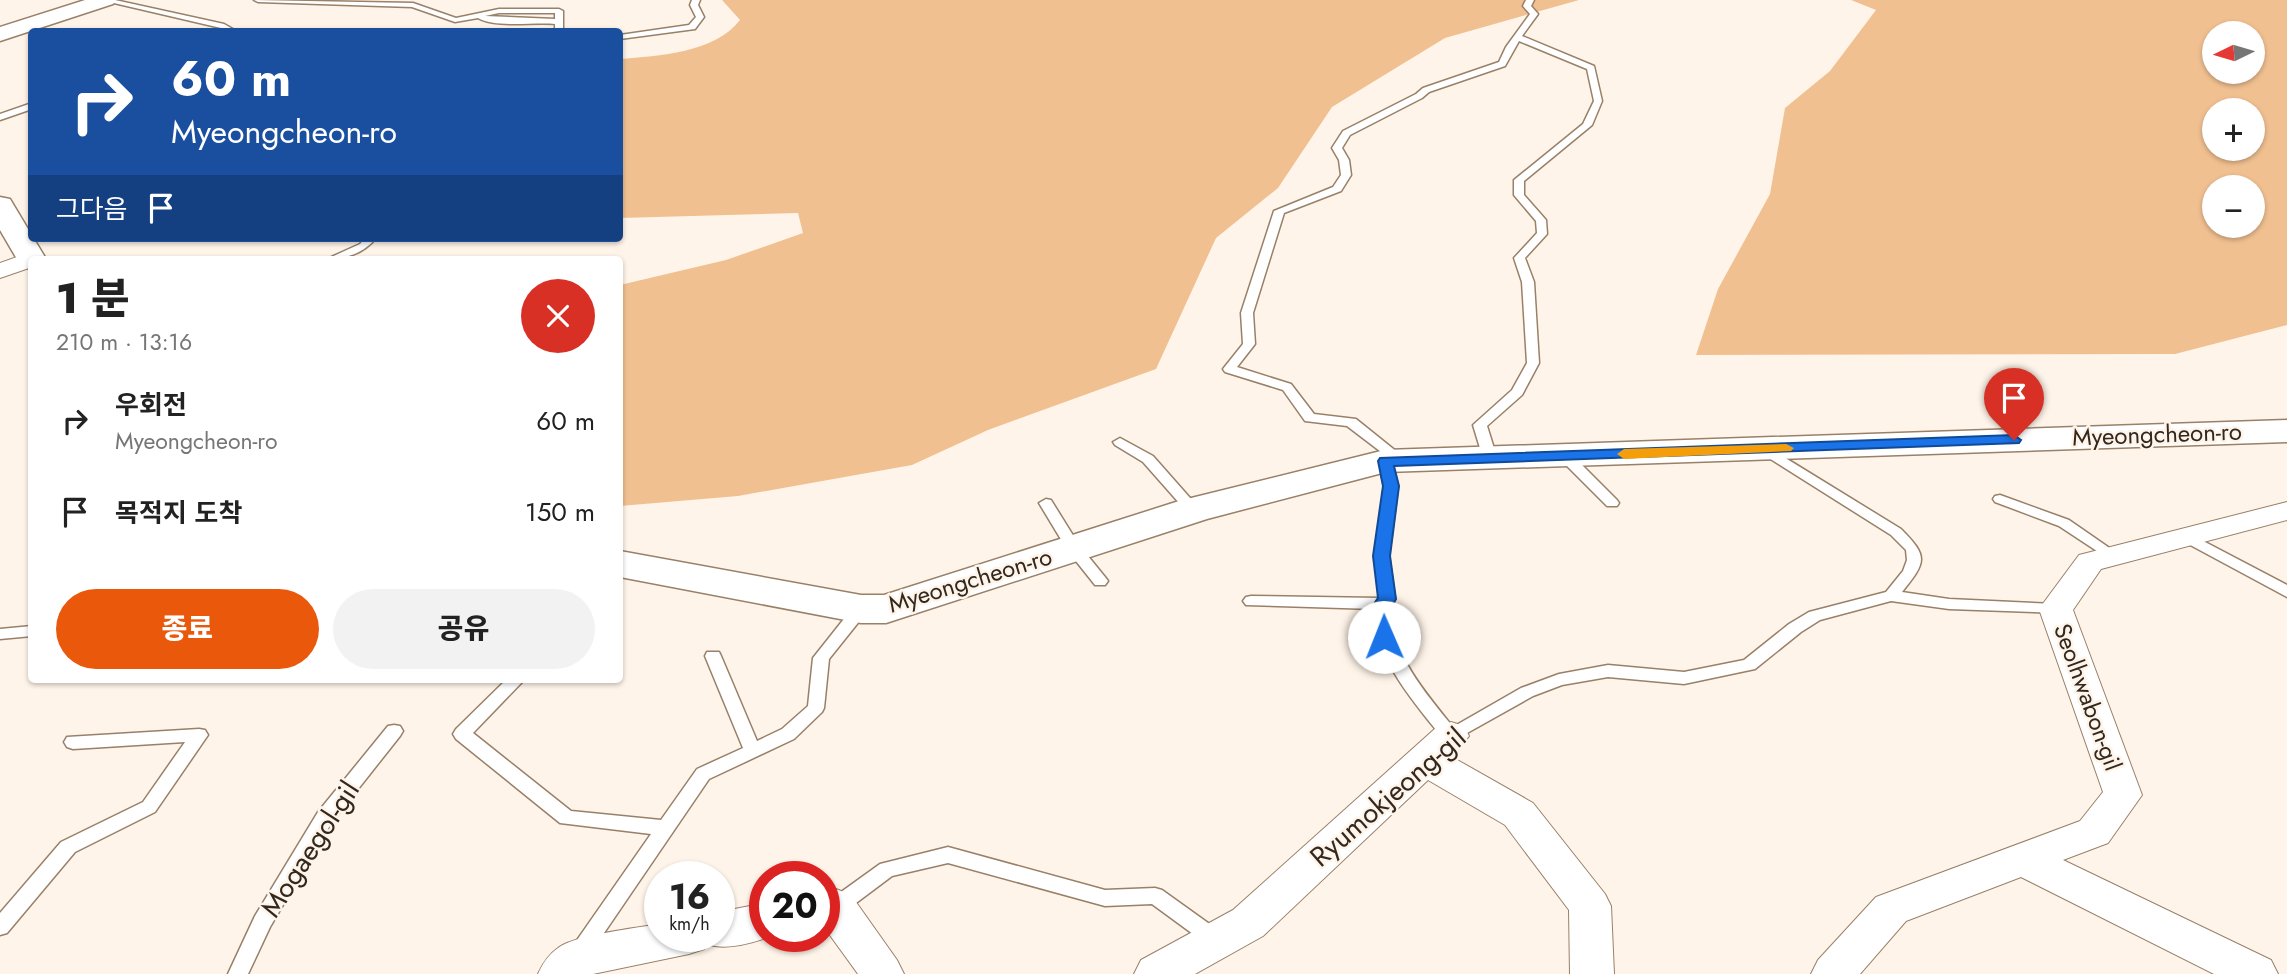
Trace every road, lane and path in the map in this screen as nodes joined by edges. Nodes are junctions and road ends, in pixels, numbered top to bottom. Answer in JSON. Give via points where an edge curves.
{"nodes":[{"id":1,"x":77,"y":0,"type":"edge"},
{"id":2,"x":105,"y":0,"type":"edge"},
{"id":3,"x":258,"y":0,"type":"edge"},
{"id":4,"x":696,"y":0,"type":"edge"},
{"id":5,"x":1530,"y":0,"type":"edge"},
{"id":6,"x":0,"y":26,"type":"edge"},
{"id":7,"x":560,"y":27,"type":"edge"},
{"id":8,"x":227,"y":28,"type":"edge"},
{"id":9,"x":0,"y":34,"type":"edge"},
{"id":10,"x":623,"y":37,"type":"edge"},
{"id":11,"x":1517,"y":37,"type":"junction"},
{"id":12,"x":28,"y":107,"type":"edge"},
{"id":13,"x":0,"y":117,"type":"edge"},
{"id":14,"x":4,"y":219,"type":"edge"},
{"id":15,"x":368,"y":242,"type":"edge"},
{"id":16,"x":29,"y":256,"type":"edge"},
{"id":17,"x":339,"y":256,"type":"edge"},
{"id":18,"x":28,"y":260,"type":"edge"},
{"id":19,"x":0,"y":271,"type":"edge"},
{"id":20,"x":2287,"y":431,"type":"edge"},
{"id":21,"x":1120,"y":442,"type":"dead end"},
{"id":22,"x":1764,"y":449,"type":"junction"},
{"id":23,"x":1565,"y":456,"type":"junction"},
{"id":24,"x":1490,"y":458,"type":"junction"},
{"id":25,"x":1393,"y":461,"type":"junction"},
{"id":26,"x":2000,"y":499,"type":"dead end"},
{"id":27,"x":1046,"y":503,"type":"dead end"},
{"id":28,"x":1612,"y":503,"type":"dead end"},
{"id":29,"x":1193,"y":510,"type":"junction"},
{"id":30,"x":2283,"y":516,"type":"edge"},
{"id":31,"x":2186,"y":537,"type":"junction"},
{"id":32,"x":1073,"y":548,"type":"junction"},
{"id":33,"x":2113,"y":556,"type":"junction"},
{"id":34,"x":623,"y":569,"type":"edge"},
{"id":35,"x":1100,"y":581,"type":"dead end"},
{"id":36,"x":2287,"y":592,"type":"edge"},
{"id":37,"x":1891,"y":596,"type":"junction"},
{"id":38,"x":1251,"y":601,"type":"dead end"},
{"id":39,"x":1382,"y":604,"type":"junction"},
{"id":40,"x":861,"y":609,"type":"junction"},
{"id":41,"x":2056,"y":609,"type":"junction"},
{"id":42,"x":28,"y":631,"type":"edge"},
{"id":43,"x":0,"y":634,"type":"edge"},
{"id":44,"x":713,"y":656,"type":"dead end"},
{"id":45,"x":513,"y":683,"type":"edge"},
{"id":46,"x":394,"y":731,"type":"dead end"},
{"id":47,"x":74,"y":743,"type":"dead end"},
{"id":48,"x":1438,"y":748,"type":"junction"},
{"id":49,"x":753,"y":751,"type":"junction"},
{"id":50,"x":666,"y":828,"type":"junction"},
{"id":51,"x":2020,"y":858,"type":"junction"},
{"id":52,"x":840,"y":901,"type":"edge"},
{"id":53,"x":840,"y":921,"type":"edge"},
{"id":54,"x":0,"y":927,"type":"edge"},
{"id":55,"x":1217,"y":940,"type":"junction"},
{"id":56,"x":644,"y":947,"type":"edge"},
{"id":57,"x":567,"y":967,"type":"edge"},
{"id":58,"x":238,"y":974,"type":"edge"},
{"id":59,"x":882,"y":974,"type":"edge"},
{"id":60,"x":1156,"y":974,"type":"edge"},
{"id":61,"x":1592,"y":974,"type":"edge"},
{"id":62,"x":1833,"y":974,"type":"edge"},
{"id":63,"x":2256,"y":974,"type":"edge"}],
"edges":[{"from":1,"to":6,"type":"street"},
{"from":2,"to":8,"type":"lane"},
{"from":2,"to":9,"type":"street"},
{"from":3,"to":7,"type":"lane","via":[[414,5],[455,20],[474,16],[508,23],[545,20]]},
{"from":4,"to":10,"type":"lane","via":[[699,17],[692,27]]},
{"from":5,"to":11,"type":"lane","via":[[1527,6],[1534,14]]},
{"from":11,"to":24,"type":"lane","via":[[1591,68],[1598,101],[1587,125],[1519,180],[1519,195],[1541,220],[1542,234],[1519,258],[1528,282],[1533,363],[1517,392],[1480,425]]},
{"from":11,"to":25,"type":"lane","via":[[1502,64],[1426,90],[1346,132],[1337,148],[1346,175],[1337,189],[1279,211],[1247,313],[1249,344],[1229,369],[1287,387],[1310,418],[1351,422]]},
{"from":12,"to":13,"type":"lane"},
{"from":14,"to":16,"type":"street"},
{"from":15,"to":17,"type":"lane"},
{"from":18,"to":19,"type":"street"},
{"from":20,"to":22,"type":"street","name":"Myeongcheon-ro"},
{"from":21,"to":29,"type":"lane","via":[[1148,459]]},
{"from":22,"to":23,"type":"street","name":"Myeongcheon-ro"},
{"from":22,"to":37,"type":"lane","via":[[1896,531],[1913,549],[1910,572]]},
{"from":23,"to":24,"type":"street","name":"Myeongcheon-ro"},
{"from":23,"to":28,"type":"lane"},
{"from":24,"to":25,"type":"street","name":"Myeongcheon-ro"},
{"from":25,"to":29,"type":"street","name":"Myeongcheon-ro"},
{"from":25,"to":39,"type":"lane","via":[[1382,556],[1387,599]]},
{"from":26,"to":33,"type":"lane","via":[[2064,523]]},
{"from":27,"to":32,"type":"lane"},
{"from":29,"to":32,"type":"street","name":"Myeongcheon-ro"},
{"from":30,"to":31,"type":"street","name":"Seolhwabon-gil"},
{"from":31,"to":33,"type":"street","name":"Seolhwabon-gil"},
{"from":31,"to":36,"type":"lane"},
{"from":32,"to":35,"type":"lane"},
{"from":32,"to":40,"type":"street","name":"Myeongcheon-ro","via":[[886,609]]},
{"from":33,"to":41,"type":"street","name":"Seolhwabon-gil","via":[[2090,562]]},
{"from":34,"to":40,"type":"street","name":"Myeongcheon-ro"},
{"from":37,"to":41,"type":"lane"},
{"from":37,"to":48,"type":"lane","name":"Ryumokjeong-gil","via":[[1815,616],[1749,665],[1684,678],[1608,671],[1559,680],[1527,692]]},
{"from":38,"to":39,"type":"lane"},
{"from":39,"to":48,"type":"lane","via":[[1384,637]]},
{"from":40,"to":49,"type":"lane","via":[[821,658],[816,708],[788,734]]},
{"from":41,"to":51,"type":"street","name":"Seolhwabon-gil","via":[[2123,795],[2094,832]]},
{"from":42,"to":43,"type":"lane"},
{"from":44,"to":49,"type":"lane"},
{"from":45,"to":50,"type":"lane","via":[[462,734],[567,818]]},
{"from":46,"to":58,"type":"lane","name":"Mogaegol-gil","via":[[325,817],[262,922]]},
{"from":47,"to":54,"type":"lane","via":[[200,735],[149,807],[68,847]]},
{"from":48,"to":55,"type":"street","name":"Ryumokjeong-gil","via":[[1248,923]]},
{"from":48,"to":61,"type":"street","via":[[1519,814],[1590,906]]},
{"from":49,"to":50,"type":"lane","via":[[703,775]]},
{"from":50,"to":57,"type":"lane"},
{"from":51,"to":62,"type":"street","name":"Seolhwabon-gil","via":[[1891,909]]},
{"from":51,"to":63,"type":"street"},
{"from":52,"to":55,"type":"lane","via":[[887,870],[948,855],[1105,898],[1155,897]]},
{"from":53,"to":59,"type":"street"},
{"from":55,"to":60,"type":"street","name":"Ryumokjeong-gil"},
{"from":56,"to":57,"type":"street"}]}
